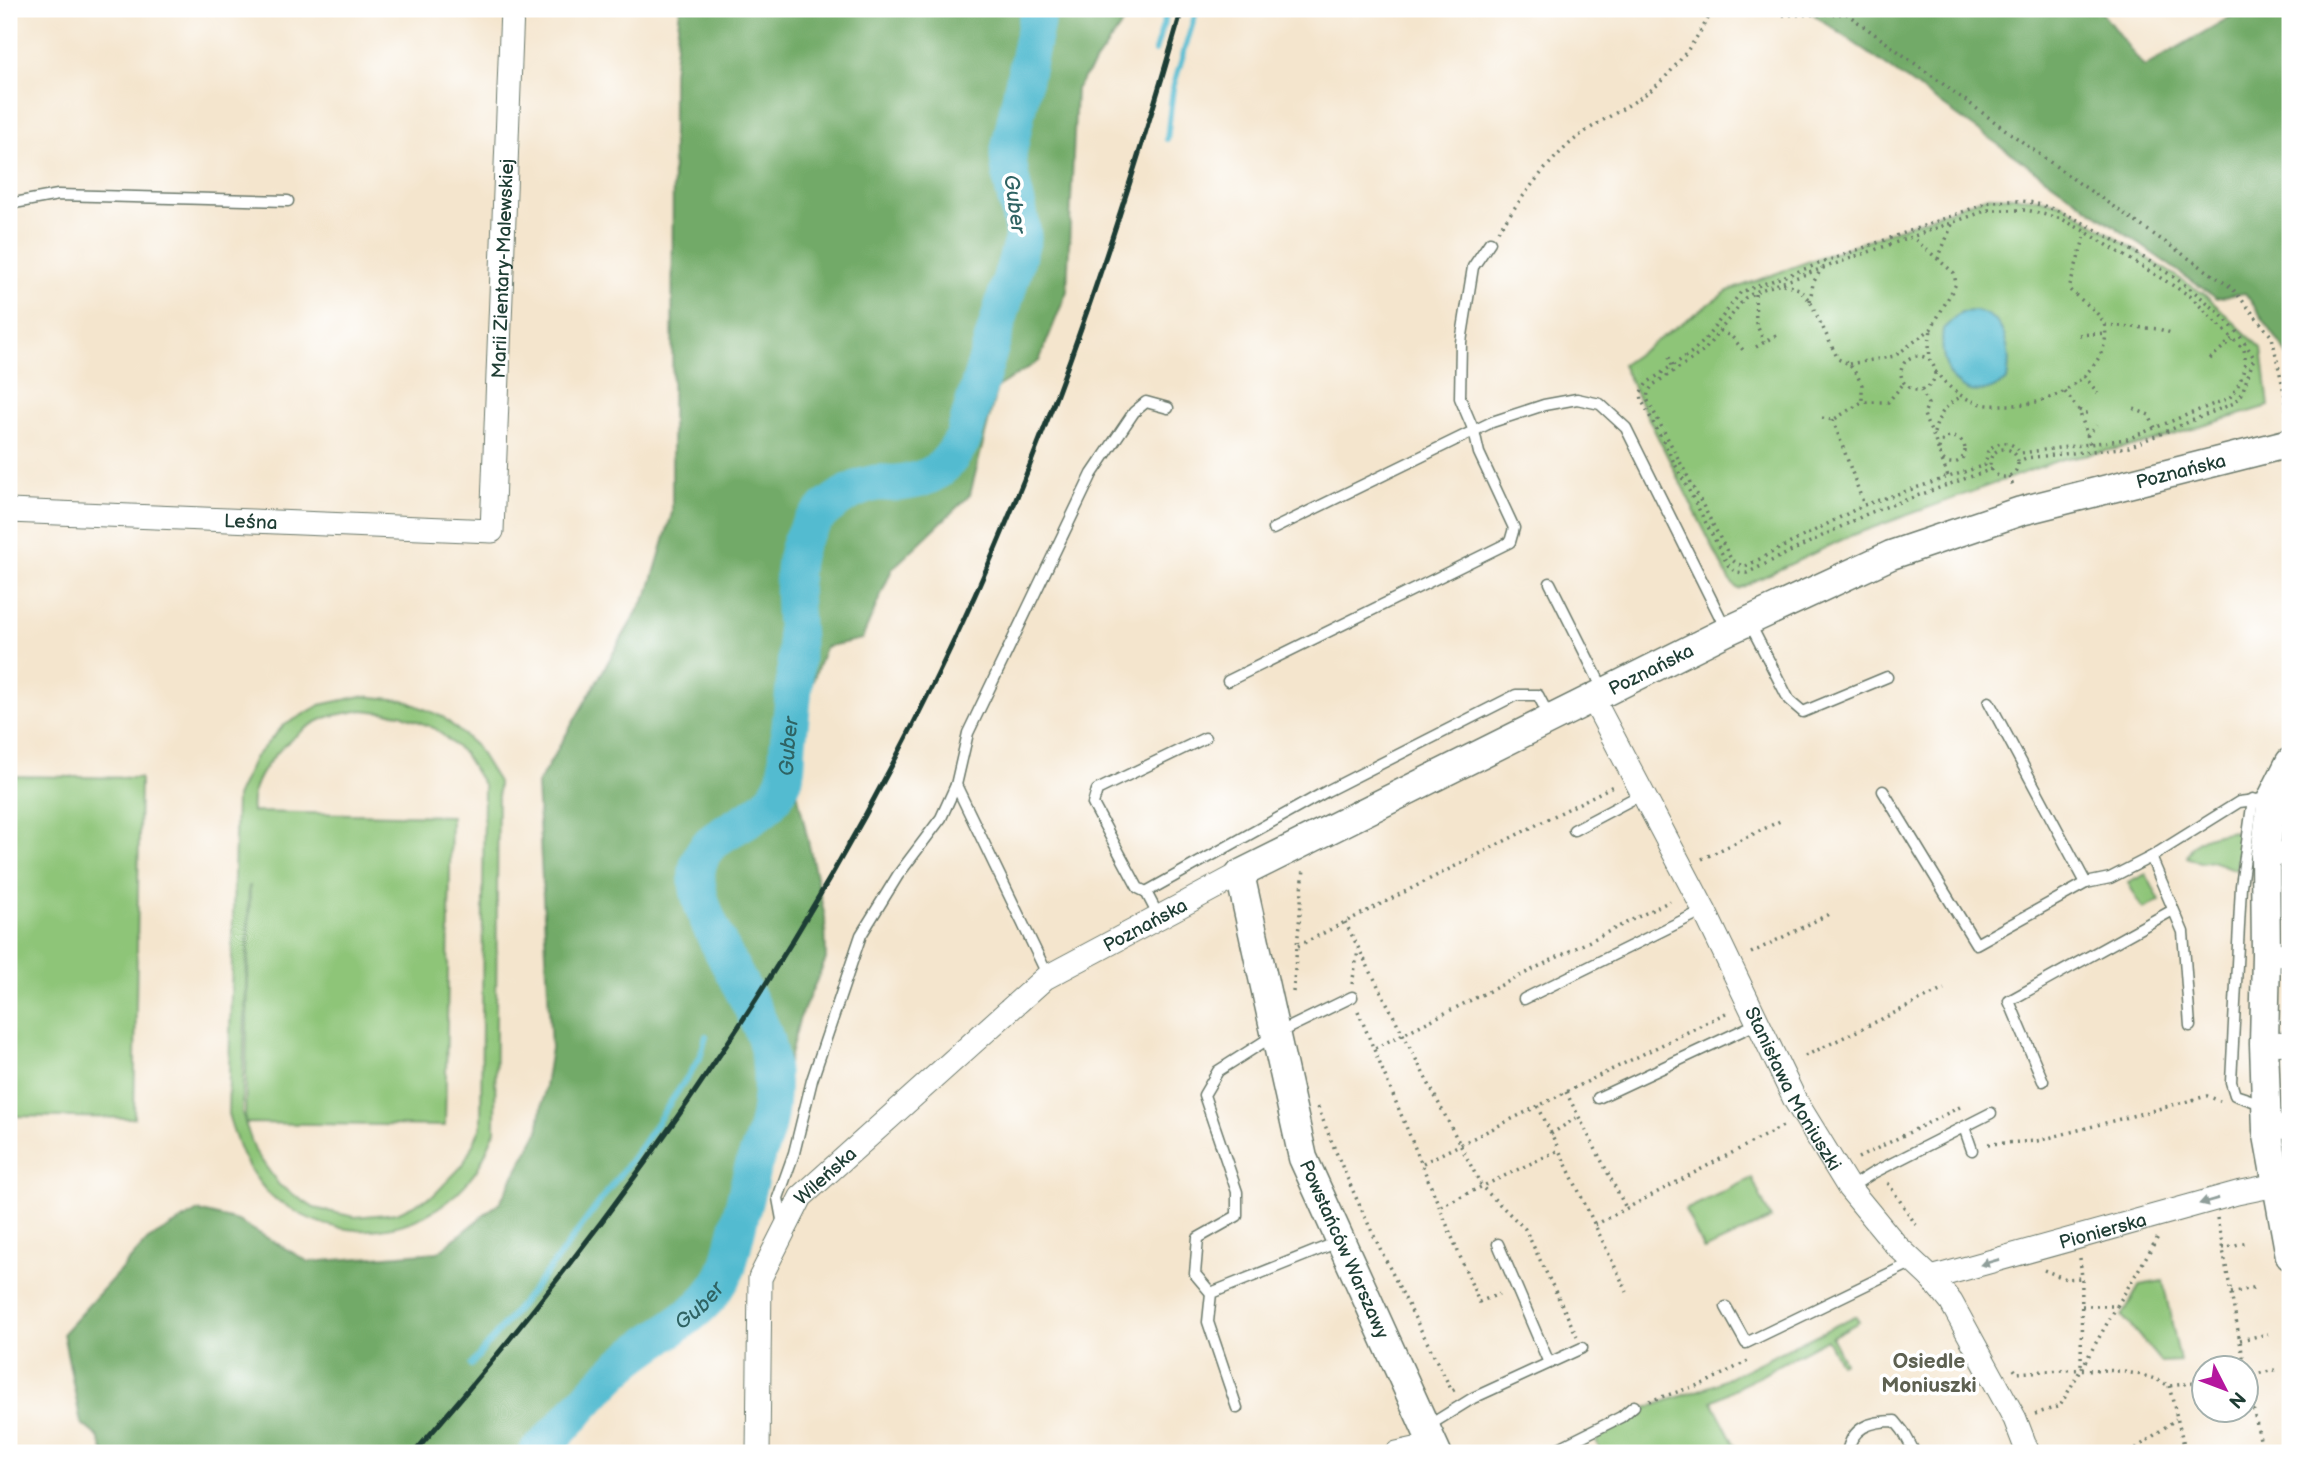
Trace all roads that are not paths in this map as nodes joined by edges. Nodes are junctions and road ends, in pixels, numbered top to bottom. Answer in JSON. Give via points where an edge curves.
{"nodes":[{"id":1,"x":512,"y":9,"type":"edge"},
{"id":2,"x":288,"y":201,"type":"dead end"},
{"id":3,"x":9,"y":204,"type":"edge"},
{"id":4,"x":1490,"y":242,"type":"road end"},
{"id":5,"x":1168,"y":408,"type":"dead end"},
{"id":6,"x":1474,"y":431,"type":"junction"},
{"id":7,"x":2289,"y":443,"type":"edge"},
{"id":8,"x":9,"y":511,"type":"edge"},
{"id":9,"x":1273,"y":529,"type":"dead end"},
{"id":10,"x":492,"y":531,"type":"joint"},
{"id":11,"x":1550,"y":583,"type":"dead end"},
{"id":12,"x":1738,"y":626,"type":"junction"},
{"id":13,"x":1887,"y":677,"type":"dead end"},
{"id":14,"x":1228,"y":681,"type":"dead end"},
{"id":15,"x":1599,"y":696,"type":"junction"},
{"id":16,"x":1989,"y":702,"type":"dead end"},
{"id":17,"x":1551,"y":720,"type":"junction"},
{"id":18,"x":1205,"y":737,"type":"dead end"},
{"id":19,"x":2290,"y":762,"type":"edge"},
{"id":20,"x":956,"y":785,"type":"junction"},
{"id":21,"x":1883,"y":791,"type":"dead end"},
{"id":22,"x":1642,"y":794,"type":"junction"},
{"id":23,"x":2263,"y":799,"type":"junction"},
{"id":24,"x":1574,"y":830,"type":"dead end"},
{"id":25,"x":2278,"y":854,"type":"edge"},
{"id":26,"x":2151,"y":857,"type":"junction"},
{"id":27,"x":1240,"y":874,"type":"junction"},
{"id":28,"x":2086,"y":883,"type":"junction"},
{"id":29,"x":1146,"y":892,"type":"junction"},
{"id":30,"x":1704,"y":910,"type":"junction"},
{"id":31,"x":2173,"y":910,"type":"junction"},
{"id":32,"x":1159,"y":917,"type":"junction"},
{"id":33,"x":2278,"y":954,"type":"edge"},
{"id":34,"x":1046,"y":977,"type":"junction"},
{"id":35,"x":1352,"y":998,"type":"dead end"},
{"id":36,"x":1524,"y":999,"type":"dead end"},
{"id":37,"x":1758,"y":1023,"type":"junction"},
{"id":38,"x":2190,"y":1026,"type":"dead end"},
{"id":39,"x":1284,"y":1030,"type":"junction"},
{"id":40,"x":2277,"y":1044,"type":"edge"},
{"id":41,"x":2043,"y":1081,"type":"dead end"},
{"id":42,"x":1598,"y":1098,"type":"dead end"},
{"id":43,"x":1991,"y":1113,"type":"dead end"},
{"id":44,"x":2274,"y":1121,"type":"edge"},
{"id":45,"x":1964,"y":1127,"type":"junction"},
{"id":46,"x":1972,"y":1150,"type":"dead end"},
{"id":47,"x":2276,"y":1185,"type":"junction"},
{"id":48,"x":1849,"y":1188,"type":"junction"},
{"id":49,"x":2286,"y":1212,"type":"edge"},
{"id":50,"x":783,"y":1229,"type":"junction"},
{"id":51,"x":1341,"y":1241,"type":"junction"},
{"id":52,"x":1498,"y":1244,"type":"dead end"},
{"id":53,"x":2290,"y":1256,"type":"edge"},
{"id":54,"x":1913,"y":1262,"type":"junction"},
{"id":55,"x":1931,"y":1278,"type":"junction"},
{"id":56,"x":1212,"y":1293,"type":"junction"},
{"id":57,"x":1726,"y":1307,"type":"dead end"},
{"id":58,"x":1582,"y":1348,"type":"road end"},
{"id":59,"x":1549,"y":1363,"type":"junction"},
{"id":60,"x":1634,"y":1406,"type":"dead end"},
{"id":61,"x":1237,"y":1408,"type":"dead end"},
{"id":62,"x":1432,"y":1442,"type":"edge"},
{"id":63,"x":758,"y":1453,"type":"edge"},
{"id":64,"x":1397,"y":1453,"type":"edge"},
{"id":65,"x":1549,"y":1453,"type":"edge"},
{"id":66,"x":1847,"y":1453,"type":"edge"},
{"id":67,"x":1915,"y":1453,"type":"edge"},
{"id":68,"x":2028,"y":1453,"type":"edge"}],
"edges":[{"from":1,"to":10,"type":"street","name":"Marii Zientary-Malewskiej"},
{"from":2,"to":3,"type":"lane","via":[[58,195]]},
{"from":4,"to":6,"type":"lane","via":[[1473,267],[1461,342],[1460,398]]},
{"from":5,"to":20,"type":"lane","via":[[1146,402],[1133,412],[1092,474],[968,733]]},
{"from":6,"to":9,"type":"lane"},
{"from":6,"to":12,"type":"lane","via":[[1544,405],[1577,399],[1600,404],[1626,428]]},
{"from":6,"to":14,"type":"lane","via":[[1479,453],[1514,528],[1510,542]]},
{"from":7,"to":12,"type":"street","name":"Poznańska","via":[[1955,531],[1891,555]]},
{"from":8,"to":10,"type":"street","name":"Leśna"},
{"from":11,"to":15,"type":"lane"},
{"from":12,"to":13,"type":"lane","via":[[1789,700],[1803,712]]},
{"from":12,"to":15,"type":"street","name":"Poznańska"},
{"from":15,"to":17,"type":"street","name":"Poznańska"},
{"from":15,"to":22,"type":"street","name":"Stanisława Moniuszki"},
{"from":16,"to":28,"type":"lane"},
{"from":17,"to":27,"type":"street","name":"Poznańska"},
{"from":17,"to":29,"type":"lane","via":[[1538,695],[1516,695],[1327,791]]},
{"from":18,"to":29,"type":"lane","via":[[1097,790],[1093,804],[1138,888]]},
{"from":19,"to":23,"type":"street"},
{"from":20,"to":34,"type":"lane"},
{"from":20,"to":50,"type":"lane","via":[[941,818],[861,935],[778,1198]]},
{"from":21,"to":28,"type":"lane","via":[[1976,944]]},
{"from":22,"to":24,"type":"lane"},
{"from":22,"to":30,"type":"street","name":"Stanisława Moniuszki"},
{"from":23,"to":25,"type":"street"},
{"from":23,"to":26,"type":"lane","via":[[2239,802]]},
{"from":23,"to":44,"type":"lane","via":[[2241,886],[2231,1082],[2235,1095]]},
{"from":25,"to":33,"type":"street"},
{"from":26,"to":28,"type":"lane","via":[[2110,878]]},
{"from":26,"to":31,"type":"lane"},
{"from":27,"to":32,"type":"street","name":"Poznańska"},
{"from":27,"to":39,"type":"street","name":"Powstańców Warszawy"},
{"from":29,"to":32,"type":"lane"},
{"from":30,"to":36,"type":"lane"},
{"from":30,"to":37,"type":"street","name":"Stanisława Moniuszki"},
{"from":31,"to":38,"type":"lane","via":[[2183,932]]},
{"from":31,"to":41,"type":"lane","via":[[2008,1001]]},
{"from":32,"to":34,"type":"street","name":"Poznańska"},
{"from":33,"to":40,"type":"street"},
{"from":34,"to":50,"type":"street","name":"Wileńska","via":[[802,1198]]},
{"from":35,"to":39,"type":"lane"},
{"from":37,"to":42,"type":"lane"},
{"from":37,"to":48,"type":"street","name":"Stanisława Moniuszki","via":[[1795,1100]]},
{"from":39,"to":51,"type":"street","name":"Powstańców Warszawy","via":[[1303,1158]]},
{"from":39,"to":56,"type":"lane","via":[[1218,1071],[1204,1095],[1237,1192],[1237,1216],[1198,1238],[1195,1274]]},
{"from":40,"to":44,"type":"street"},
{"from":43,"to":45,"type":"lane"},
{"from":44,"to":47,"type":"street"},
{"from":45,"to":46,"type":"lane"},
{"from":45,"to":48,"type":"lane"},
{"from":47,"to":49,"type":"street"},
{"from":47,"to":55,"type":"street","name":"Pionierska","one_way":true},
{"from":48,"to":54,"type":"street","name":"Stanisława Moniuszki"},
{"from":49,"to":53,"type":"street"},
{"from":50,"to":63,"type":"street","name":"Wileńska","via":[[761,1278]]},
{"from":51,"to":56,"type":"lane"},
{"from":51,"to":62,"type":"street","name":"Powstańców Warszawy"},
{"from":52,"to":59,"type":"lane"},
{"from":54,"to":55,"type":"street","name":"Stanisława Moniuszki"},
{"from":54,"to":57,"type":"lane","via":[[1746,1343]]},
{"from":55,"to":68,"type":"street","name":"Stanisława Moniuszki","via":[[1951,1302],[2015,1419]]},
{"from":56,"to":61,"type":"lane","via":[[1208,1322]]},
{"from":58,"to":59,"type":"lane"},
{"from":59,"to":62,"type":"lane","via":[[1473,1398]]},
{"from":60,"to":65,"type":"lane"},
{"from":62,"to":64,"type":"street"},
{"from":66,"to":67,"type":"lane","via":[[1853,1434],[1864,1425],[1895,1421]]}]}
